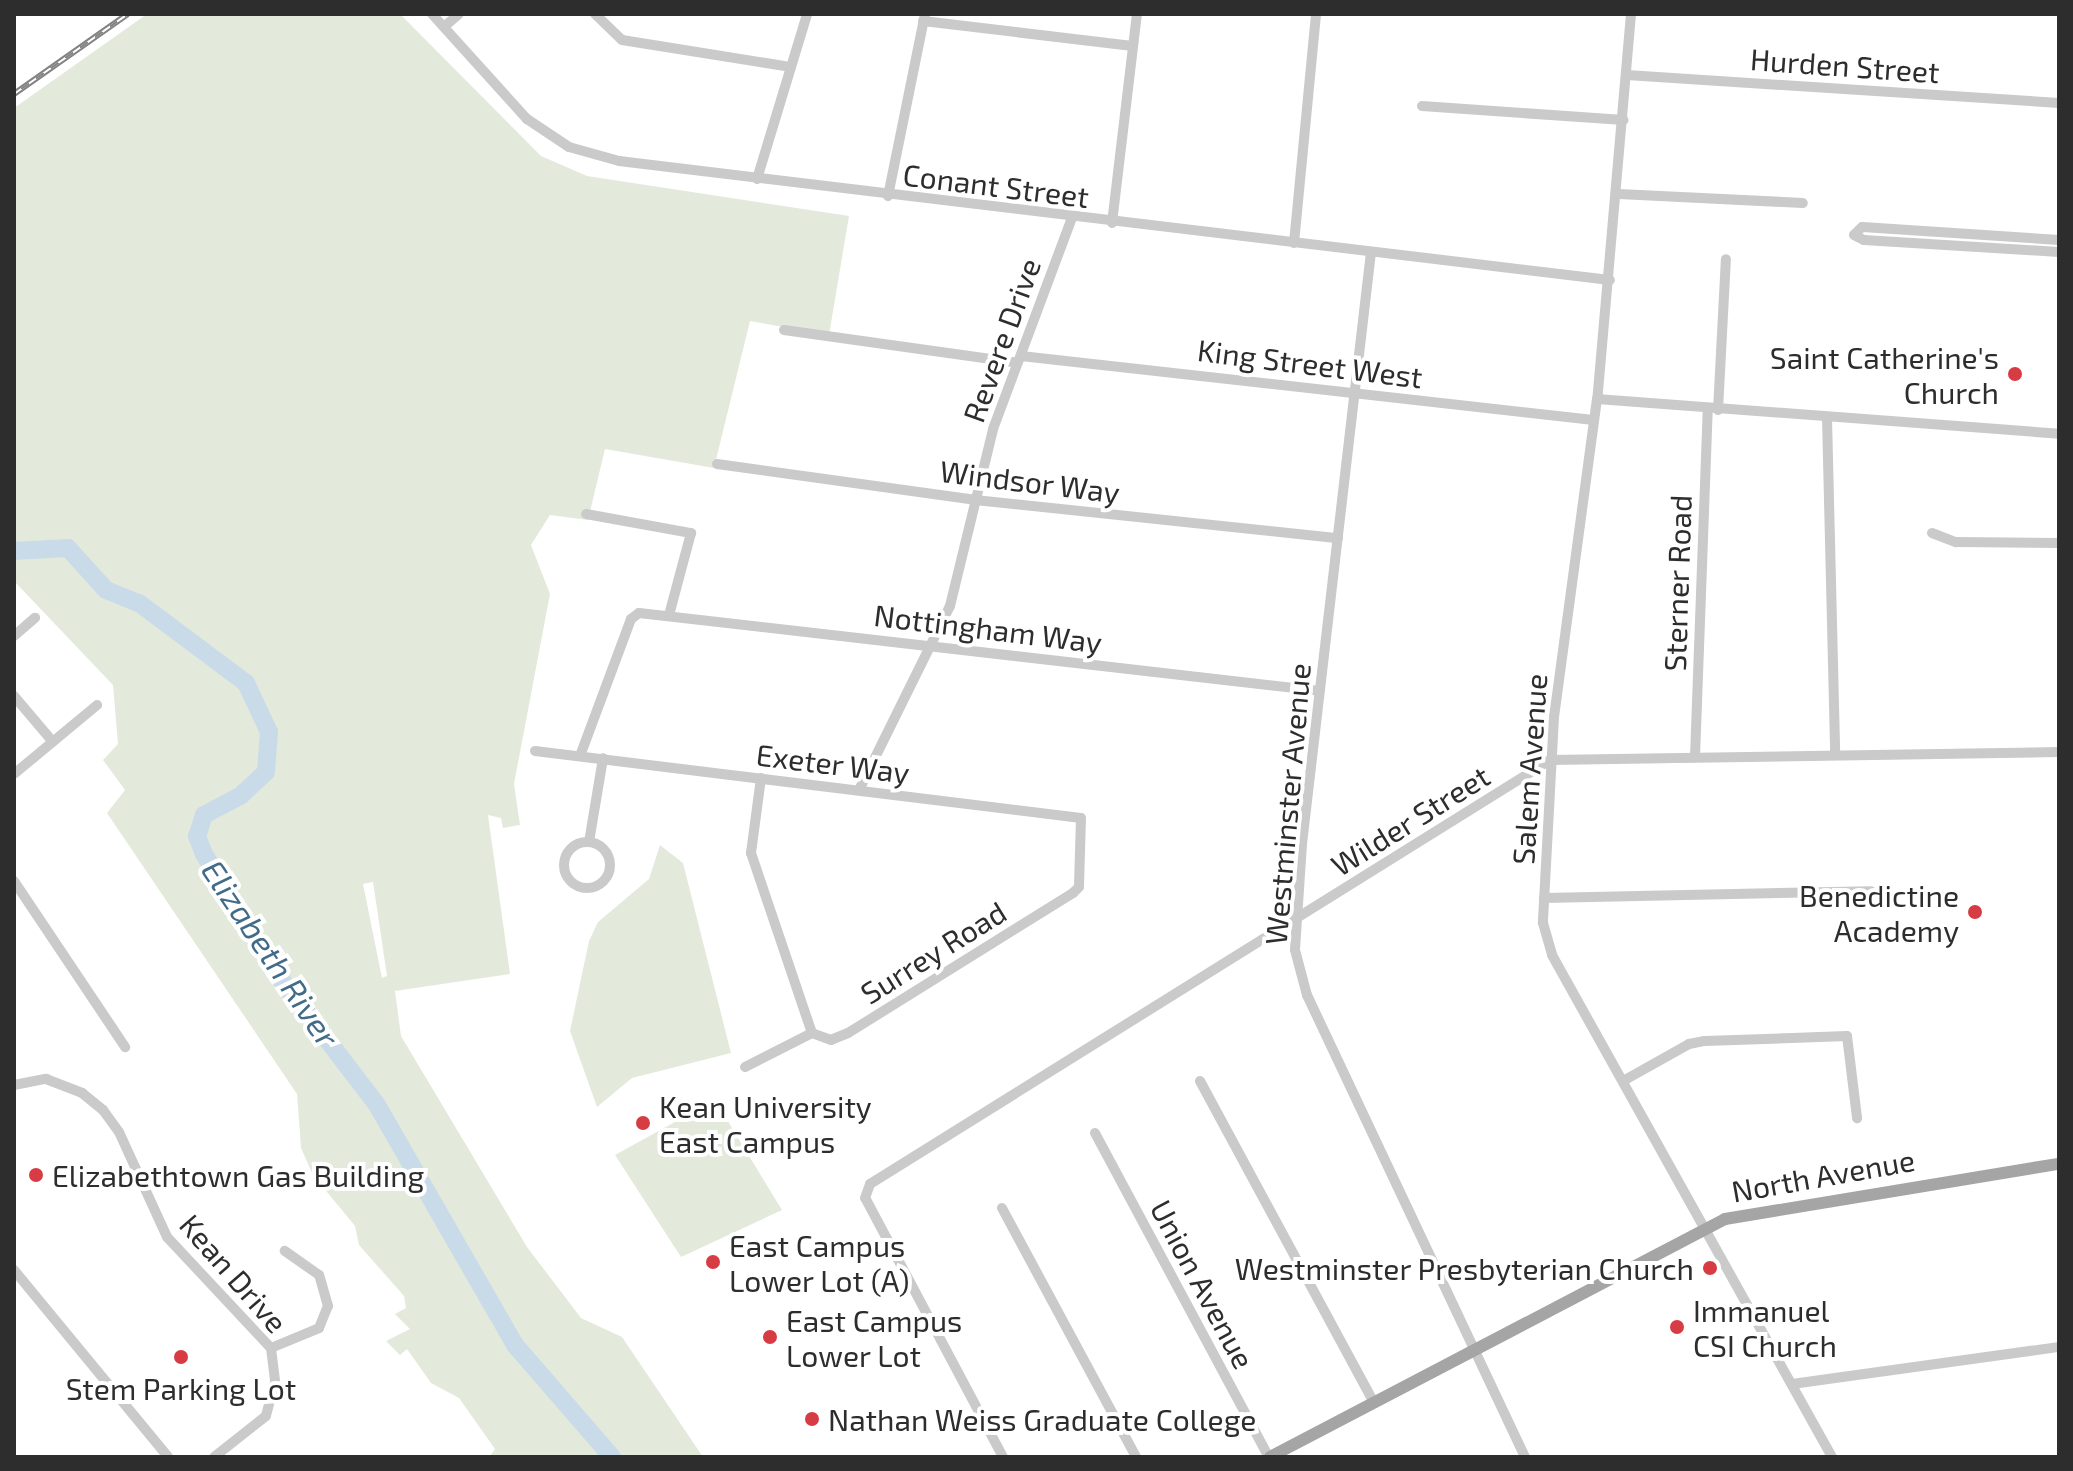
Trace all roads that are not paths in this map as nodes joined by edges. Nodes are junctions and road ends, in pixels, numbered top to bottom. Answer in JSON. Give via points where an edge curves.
{"nodes":[{"id":1,"x":432,"y":14,"type":"edge"},
{"id":2,"x":459,"y":14,"type":"edge"},
{"id":3,"x":595,"y":14,"type":"edge"},
{"id":4,"x":807,"y":14,"type":"edge"},
{"id":5,"x":1137,"y":14,"type":"edge"},
{"id":6,"x":1316,"y":14,"type":"edge"},
{"id":7,"x":1631,"y":14,"type":"edge"},
{"id":8,"x":924,"y":18,"type":"edge"},
{"id":9,"x":445,"y":26,"type":"junction"},
{"id":10,"x":1133,"y":46,"type":"junction"},
{"id":11,"x":790,"y":67,"type":"junction"},
{"id":12,"x":1627,"y":75,"type":"junction"},
{"id":13,"x":2059,"y":103,"type":"edge"},
{"id":14,"x":1422,"y":106,"type":"dead end"},
{"id":15,"x":1624,"y":120,"type":"junction"},
{"id":16,"x":757,"y":179,"type":"junction"},
{"id":17,"x":1619,"y":194,"type":"junction"},
{"id":18,"x":888,"y":196,"type":"junction"},
{"id":19,"x":1803,"y":203,"type":"dead end"},
{"id":20,"x":1072,"y":218,"type":"junction"},
{"id":21,"x":1112,"y":223,"type":"junction"},
{"id":22,"x":1929,"y":231,"type":"junction"},
{"id":23,"x":2059,"y":240,"type":"edge"},
{"id":24,"x":2003,"y":242,"type":"junction"},
{"id":25,"x":1294,"y":243,"type":"junction"},
{"id":26,"x":1928,"y":243,"type":"junction"},
{"id":27,"x":1371,"y":252,"type":"junction"},
{"id":28,"x":2059,"y":252,"type":"edge"},
{"id":29,"x":1726,"y":259,"type":"dead end"},
{"id":30,"x":1610,"y":280,"type":"junction"},
{"id":31,"x":784,"y":330,"type":"dead end"},
{"id":32,"x":1019,"y":360,"type":"junction"},
{"id":33,"x":1355,"y":394,"type":"junction"},
{"id":34,"x":1597,"y":399,"type":"junction"},
{"id":35,"x":1713,"y":410,"type":"junction"},
{"id":36,"x":1827,"y":418,"type":"junction"},
{"id":37,"x":1593,"y":420,"type":"junction"},
{"id":38,"x":2059,"y":434,"type":"edge"},
{"id":39,"x":717,"y":464,"type":"dead end"},
{"id":40,"x":975,"y":500,"type":"junction"},
{"id":41,"x":586,"y":514,"type":"dead end"},
{"id":42,"x":1932,"y":533,"type":"dead end"},
{"id":43,"x":1338,"y":538,"type":"junction"},
{"id":44,"x":2059,"y":543,"type":"edge"},
{"id":45,"x":669,"y":615,"type":"junction"},
{"id":46,"x":35,"y":618,"type":"dead end"},
{"id":47,"x":14,"y":636,"type":"edge"},
{"id":48,"x":932,"y":646,"type":"junction"},
{"id":49,"x":1320,"y":691,"type":"junction"},
{"id":50,"x":14,"y":696,"type":"edge"},
{"id":51,"x":97,"y":705,"type":"dead end"},
{"id":52,"x":53,"y":742,"type":"junction"},
{"id":53,"x":535,"y":751,"type":"dead end"},
{"id":54,"x":2059,"y":752,"type":"edge"},
{"id":55,"x":1835,"y":754,"type":"junction"},
{"id":56,"x":580,"y":756,"type":"junction"},
{"id":57,"x":1695,"y":757,"type":"junction"},
{"id":58,"x":603,"y":758,"type":"junction"},
{"id":59,"x":1550,"y":760,"type":"junction"},
{"id":60,"x":14,"y":774,"type":"edge"},
{"id":61,"x":761,"y":778,"type":"junction"},
{"id":62,"x":859,"y":790,"type":"junction"},
{"id":63,"x":1081,"y":818,"type":"joint"},
{"id":64,"x":589,"y":842,"type":"junction"},
{"id":65,"x":14,"y":881,"type":"edge"},
{"id":66,"x":1871,"y":891,"type":"dead end"},
{"id":67,"x":1544,"y":898,"type":"junction"},
{"id":68,"x":1295,"y":920,"type":"junction"},
{"id":69,"x":812,"y":1033,"type":"junction"},
{"id":70,"x":125,"y":1047,"type":"dead end"},
{"id":71,"x":745,"y":1067,"type":"dead end"},
{"id":72,"x":1200,"y":1081,"type":"dead end"},
{"id":73,"x":1623,"y":1081,"type":"junction"},
{"id":74,"x":14,"y":1085,"type":"edge"},
{"id":75,"x":1857,"y":1118,"type":"dead end"},
{"id":76,"x":1095,"y":1133,"type":"dead end"},
{"id":77,"x":2059,"y":1164,"type":"edge"},
{"id":78,"x":1002,"y":1208,"type":"dead end"},
{"id":79,"x":1705,"y":1228,"type":"junction"},
{"id":80,"x":285,"y":1251,"type":"dead end"},
{"id":81,"x":14,"y":1270,"type":"edge"},
{"id":82,"x":1474,"y":1347,"type":"junction"},
{"id":83,"x":2059,"y":1347,"type":"edge"},
{"id":84,"x":271,"y":1348,"type":"junction"},
{"id":85,"x":1792,"y":1384,"type":"junction"},
{"id":86,"x":1373,"y":1401,"type":"junction"},
{"id":87,"x":168,"y":1457,"type":"edge"},
{"id":88,"x":214,"y":1457,"type":"edge"},
{"id":89,"x":1003,"y":1457,"type":"edge"},
{"id":90,"x":1136,"y":1457,"type":"edge"},
{"id":91,"x":1270,"y":1457,"type":"edge"},
{"id":92,"x":1525,"y":1457,"type":"edge"},
{"id":93,"x":1832,"y":1457,"type":"edge"}],
"edges":[{"from":1,"to":9,"type":"street","name":"Conant Street"},
{"from":2,"to":9,"type":"street"},
{"from":3,"to":11,"type":"street","via":[[622,40]]},
{"from":4,"to":11,"type":"street"},
{"from":5,"to":10,"type":"street"},
{"from":6,"to":25,"type":"street"},
{"from":7,"to":12,"type":"street","name":"Salem Avenue"},
{"from":8,"to":10,"type":"street"},
{"from":8,"to":18,"type":"street"},
{"from":9,"to":16,"type":"street","name":"Conant Street","via":[[527,119],[569,147],[619,161]]},
{"from":10,"to":21,"type":"street"},
{"from":11,"to":16,"type":"street"},
{"from":12,"to":13,"type":"street","name":"Hurden Street"},
{"from":12,"to":15,"type":"street","name":"Salem Avenue"},
{"from":14,"to":15,"type":"street"},
{"from":15,"to":17,"type":"street","name":"Salem Avenue"},
{"from":16,"to":18,"type":"street","name":"Conant Street"},
{"from":17,"to":19,"type":"street"},
{"from":17,"to":30,"type":"street","name":"Salem Avenue"},
{"from":18,"to":20,"type":"street","name":"Conant Street"},
{"from":20,"to":21,"type":"street","name":"Conant Street"},
{"from":20,"to":32,"type":"street","name":"Revere Drive"},
{"from":21,"to":25,"type":"street","name":"Conant Street"},
{"from":22,"to":24,"type":"street"},
{"from":22,"to":26,"type":"street"},
{"from":22,"to":26,"type":"street","via":[[1862,227],[1854,235]]},
{"from":23,"to":24,"type":"street"},
{"from":24,"to":26,"type":"street"},
{"from":24,"to":28,"type":"street"},
{"from":25,"to":27,"type":"street","name":"Conant Street"},
{"from":27,"to":30,"type":"street","name":"Conant Street"},
{"from":27,"to":33,"type":"street","name":"Westminster Avenue"},
{"from":29,"to":35,"type":"street","name":"Sterner Road"},
{"from":30,"to":34,"type":"street","name":"Salem Avenue"},
{"from":31,"to":32,"type":"street","name":"King Street West"},
{"from":32,"to":33,"type":"street","name":"King Street West"},
{"from":32,"to":40,"type":"street","name":"Revere Drive","via":[[993,429]]},
{"from":33,"to":37,"type":"street","name":"King Street West"},
{"from":33,"to":43,"type":"street","name":"Westminster Avenue"},
{"from":34,"to":35,"type":"street"},
{"from":34,"to":37,"type":"street","name":"Salem Avenue"},
{"from":35,"to":36,"type":"street"},
{"from":35,"to":57,"type":"street","name":"Sterner Road"},
{"from":36,"to":38,"type":"street"},
{"from":36,"to":55,"type":"street"},
{"from":37,"to":59,"type":"street","name":"Salem Avenue"},
{"from":39,"to":40,"type":"street","name":"Windsor Way"},
{"from":40,"to":43,"type":"street","name":"Windsor Way"},
{"from":40,"to":48,"type":"street","name":"Revere Drive","via":[[960,572]]},
{"from":41,"to":45,"type":"street","via":[[691,533]]},
{"from":42,"to":44,"type":"street","via":[[1956,542]]},
{"from":43,"to":49,"type":"street","name":"Westminster Avenue"},
{"from":45,"to":48,"type":"street","name":"Nottingham Way"},
{"from":45,"to":56,"type":"street","name":"Nottingham Way","via":[[631,619]]},
{"from":46,"to":47,"type":"street"},
{"from":48,"to":49,"type":"street","name":"Nottingham Way"},
{"from":48,"to":62,"type":"street","name":"Revere Drive"},
{"from":49,"to":68,"type":"street","name":"Westminster Avenue"},
{"from":50,"to":52,"type":"street"},
{"from":51,"to":52,"type":"street"},
{"from":52,"to":60,"type":"street"},
{"from":53,"to":56,"type":"street","name":"Exeter Way"},
{"from":54,"to":55,"type":"street"},
{"from":55,"to":57,"type":"street"},
{"from":56,"to":58,"type":"street","name":"Exeter Way"},
{"from":57,"to":59,"type":"street"},
{"from":58,"to":61,"type":"street","name":"Exeter Way"},
{"from":58,"to":64,"type":"street"},
{"from":59,"to":67,"type":"street","name":"Salem Avenue"},
{"from":59,"to":68,"type":"street","name":"Wilder Street"},
{"from":61,"to":62,"type":"street","name":"Exeter Way"},
{"from":61,"to":69,"type":"street","via":[[751,853]]},
{"from":62,"to":63,"type":"street","name":"Exeter Way"},
{"from":63,"to":69,"type":"street","name":"Surrey Road","via":[[1079,887],[1073,893],[848,1033],[831,1040]]},
{"from":64,"to":64,"type":"street","via":[[574,845],[564,863],[567,877],[585,887],[599,884],[610,866],[606,852]]},
{"from":65,"to":70,"type":"street"},
{"from":66,"to":67,"type":"street"},
{"from":67,"to":73,"type":"street","name":"Salem Avenue","via":[[1543,923],[1552,955]]},
{"from":68,"to":82,"type":"street","name":"Westminster Avenue","via":[[1295,950],[1307,995]]},
{"from":68,"to":89,"type":"street","name":"Wilder Street","via":[[864,1191]]},
{"from":69,"to":71,"type":"street","name":"Surrey Road"},
{"from":72,"to":86,"type":"street"},
{"from":73,"to":75,"type":"street","via":[[1689,1044],[1847,1036]]},
{"from":73,"to":79,"type":"street","name":"Salem Avenue"},
{"from":74,"to":84,"type":"street","name":"Kean Drive","via":[[46,1079],[82,1093],[103,1110],[119,1132],[167,1237]]},
{"from":76,"to":91,"type":"street","name":"Union Avenue"},
{"from":77,"to":79,"type":"main road","name":"North Avenue","via":[[1725,1219]]},
{"from":78,"to":90,"type":"street"},
{"from":79,"to":82,"type":"main road","name":"North Avenue"},
{"from":79,"to":85,"type":"street","name":"Salem Avenue"},
{"from":80,"to":84,"type":"street","via":[[319,1275],[328,1306],[319,1328]]},
{"from":81,"to":87,"type":"street"},
{"from":82,"to":86,"type":"main road","name":"North Avenue"},
{"from":82,"to":92,"type":"street","name":"Westminster Avenue"},
{"from":83,"to":85,"type":"street"},
{"from":84,"to":88,"type":"street","name":"Kean Drive","via":[[275,1382],[266,1416]]},
{"from":85,"to":93,"type":"street","name":"Salem Avenue"},
{"from":86,"to":91,"type":"main road","name":"North Avenue"}]}
